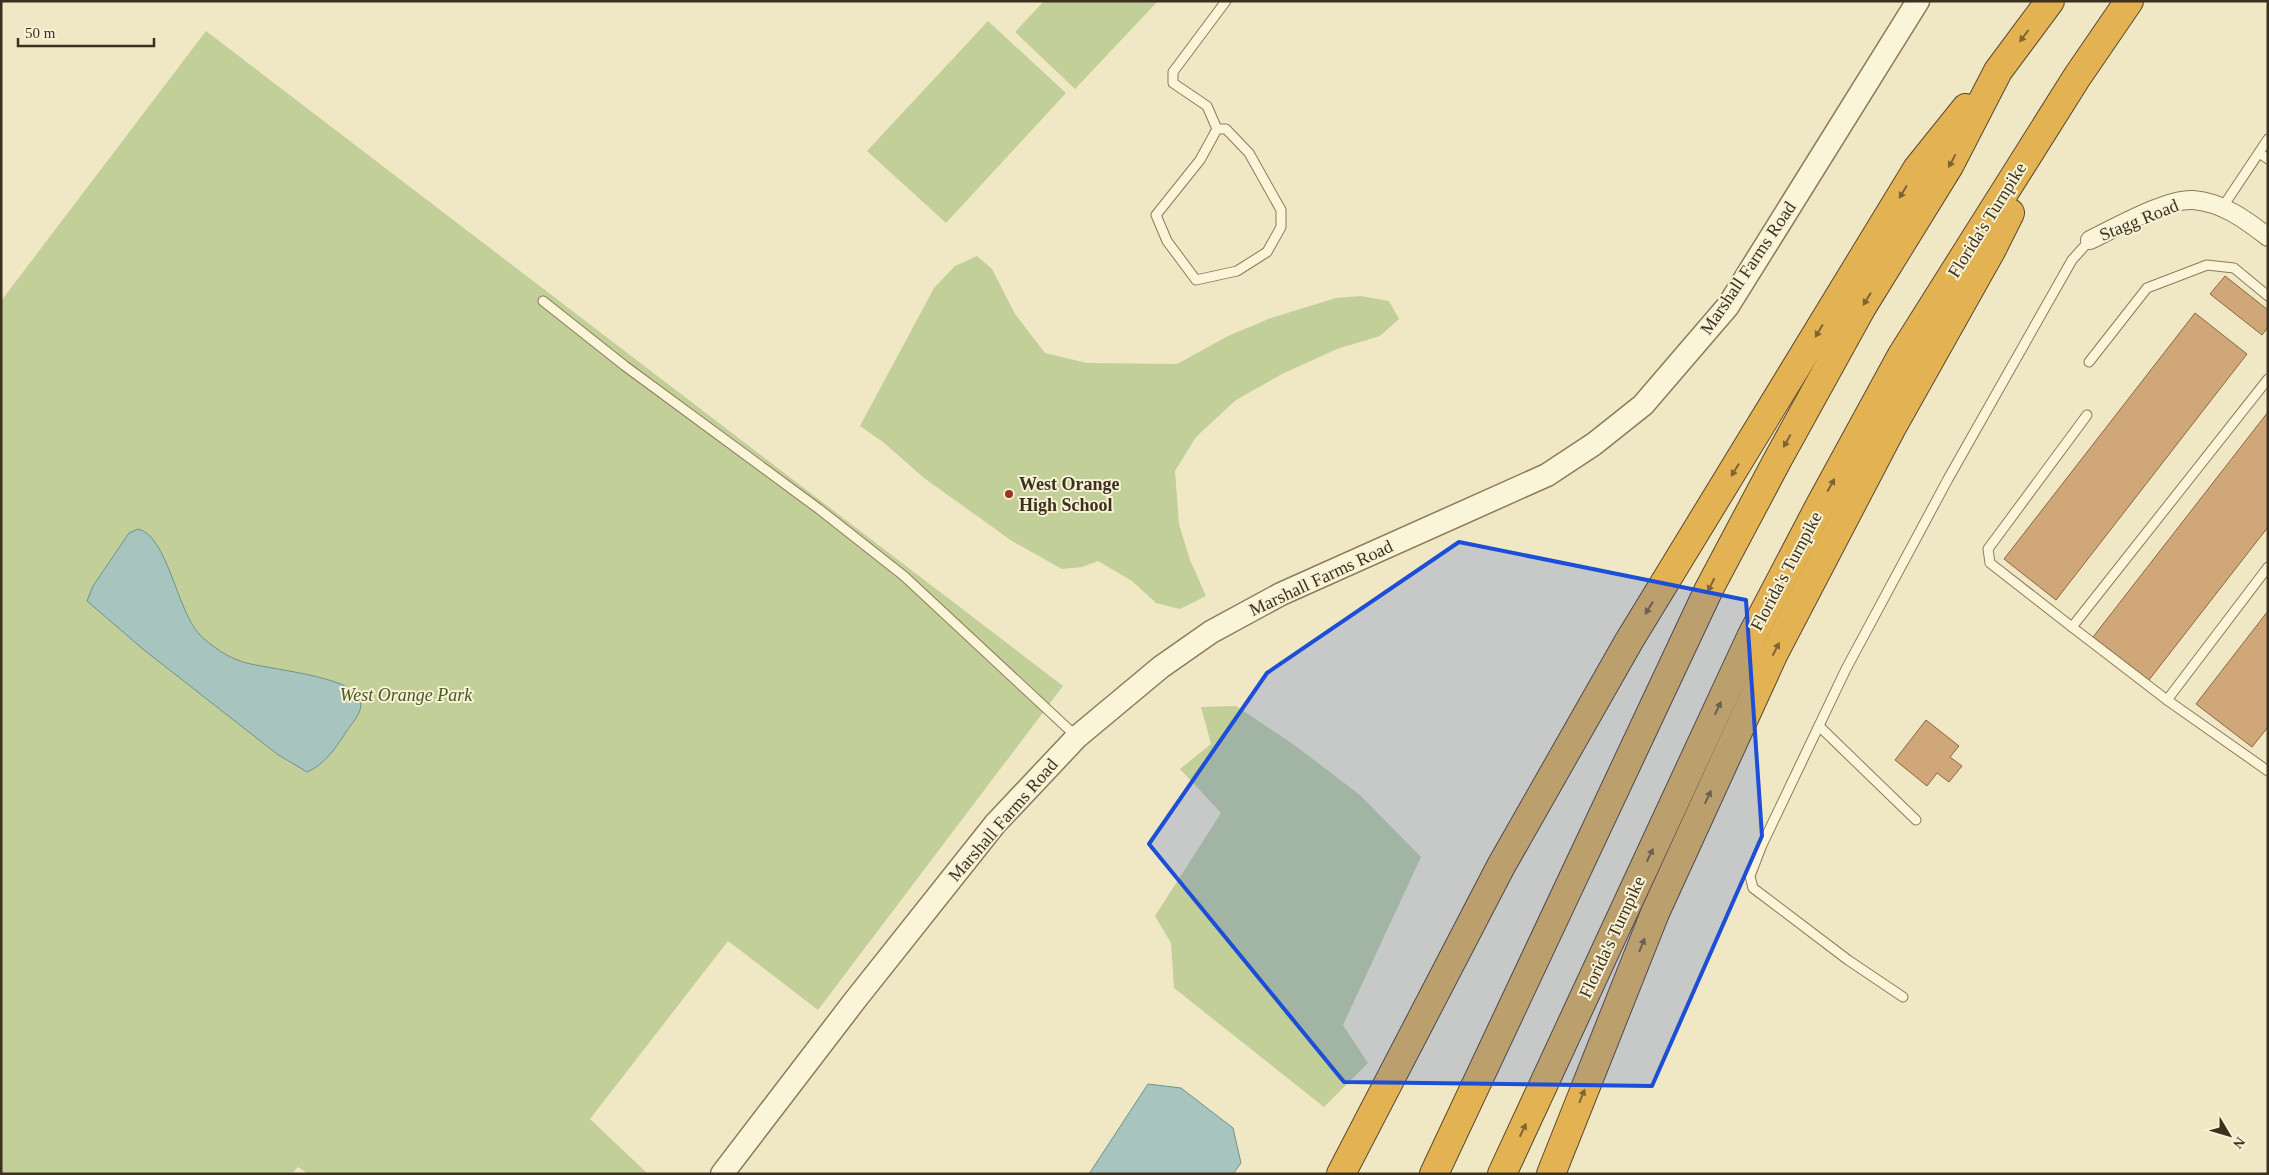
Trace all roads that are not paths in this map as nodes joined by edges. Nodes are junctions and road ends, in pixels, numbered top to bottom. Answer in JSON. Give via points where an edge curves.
{"nodes":[{"id":1,"x":1226,"y":1,"type":"edge"},
{"id":2,"x":1918,"y":1,"type":"edge"},
{"id":3,"x":2050,"y":1,"type":"edge"},
{"id":4,"x":2129,"y":1,"type":"edge"},
{"id":5,"x":1998,"y":71,"type":"junction"},
{"id":6,"x":2077,"y":77,"type":"junction"},
{"id":7,"x":1217,"y":129,"type":"junction"},
{"id":8,"x":2268,"y":139,"type":"edge"},
{"id":9,"x":2259,"y":152,"type":"junction"},
{"id":10,"x":2268,"y":159,"type":"edge"},
{"id":11,"x":2222,"y":208,"type":"junction"},
{"id":12,"x":2268,"y":237,"type":"edge"},
{"id":13,"x":2090,"y":240,"type":"joint"},
{"id":14,"x":2268,"y":296,"type":"edge"},
{"id":15,"x":543,"y":301,"type":"dead end"},
{"id":16,"x":2089,"y":362,"type":"dead end"},
{"id":17,"x":2268,"y":379,"type":"edge"},
{"id":18,"x":2087,"y":414,"type":"dead end"},
{"id":19,"x":2268,"y":567,"type":"edge"},
{"id":20,"x":2072,"y":627,"type":"junction"},
{"id":21,"x":2167,"y":700,"type":"junction"},
{"id":22,"x":1819,"y":726,"type":"junction"},
{"id":23,"x":1078,"y":737,"type":"junction"},
{"id":24,"x":2268,"y":771,"type":"edge"},
{"id":25,"x":1916,"y":820,"type":"dead end"},
{"id":26,"x":1903,"y":996,"type":"dead end"},
{"id":27,"x":1382,"y":1098,"type":"junction"},
{"id":28,"x":722,"y":1174,"type":"edge"},
{"id":29,"x":1335,"y":1174,"type":"edge"},
{"id":30,"x":1341,"y":1174,"type":"edge"},
{"id":31,"x":1434,"y":1174,"type":"edge"},
{"id":32,"x":1502,"y":1174,"type":"edge"},
{"id":33,"x":1551,"y":1174,"type":"edge"}],
"edges":[{"from":1,"to":7,"type":"lane","via":[[1173,72],[1173,83],[1207,106]]},
{"from":2,"to":23,"type":"street","name":"Marshall Farms Road","via":[[1728,306],[1643,404],[1594,444],[1547,475],[1280,594],[1211,632],[1161,667]]},
{"from":3,"to":5,"type":"highway","one_way":true},
{"from":4,"to":6,"type":"highway","name":"Florida's Turnpike"},
{"from":5,"to":27,"type":"highway","one_way":true,"via":[[1918,168],[1629,641],[1502,866]]},
{"from":5,"to":31,"type":"highway","one_way":true,"via":[[1949,166],[1862,307],[1709,589]]},
{"from":32,"to":6,"type":"highway","name":"Florida's Turnpike","one_way":true,"via":[[1751,637],[1819,507],[1902,355]]},
{"from":33,"to":6,"type":"highway","one_way":true,"via":[[1654,913],[1774,653],[1891,429],[1991,251]]},
{"from":7,"to":7,"type":"lane","via":[[1200,160],[1156,215],[1167,241],[1196,280],[1237,271],[1268,252],[1281,227],[1281,210],[1249,153],[1226,129]]},
{"from":8,"to":9,"type":"lane"},
{"from":9,"to":10,"type":"lane"},
{"from":9,"to":11,"type":"lane"},
{"from":11,"to":12,"type":"street","name":"Stagg Road"},
{"from":11,"to":13,"type":"street","name":"Stagg Road","via":[[2193,200],[2173,202]]},
{"from":13,"to":22,"type":"lane","via":[[2067,268],[1948,480],[1846,668]]},
{"from":14,"to":16,"type":"lane","via":[[2234,268],[2207,265],[2147,288]]},
{"from":15,"to":23,"type":"lane","via":[[904,576]]},
{"from":17,"to":20,"type":"lane"},
{"from":18,"to":20,"type":"lane","via":[[1988,549],[1990,563]]},
{"from":19,"to":21,"type":"lane"},
{"from":20,"to":21,"type":"lane"},
{"from":21,"to":24,"type":"lane"},
{"from":22,"to":25,"type":"lane"},
{"from":22,"to":26,"type":"lane","via":[[1762,846],[1750,876],[1753,888],[1848,960]]},
{"from":23,"to":28,"type":"street","name":"Marshall Farms Road","via":[[995,824]]},
{"from":27,"to":29,"type":"highway"},
{"from":27,"to":30,"type":"highway"}]}
